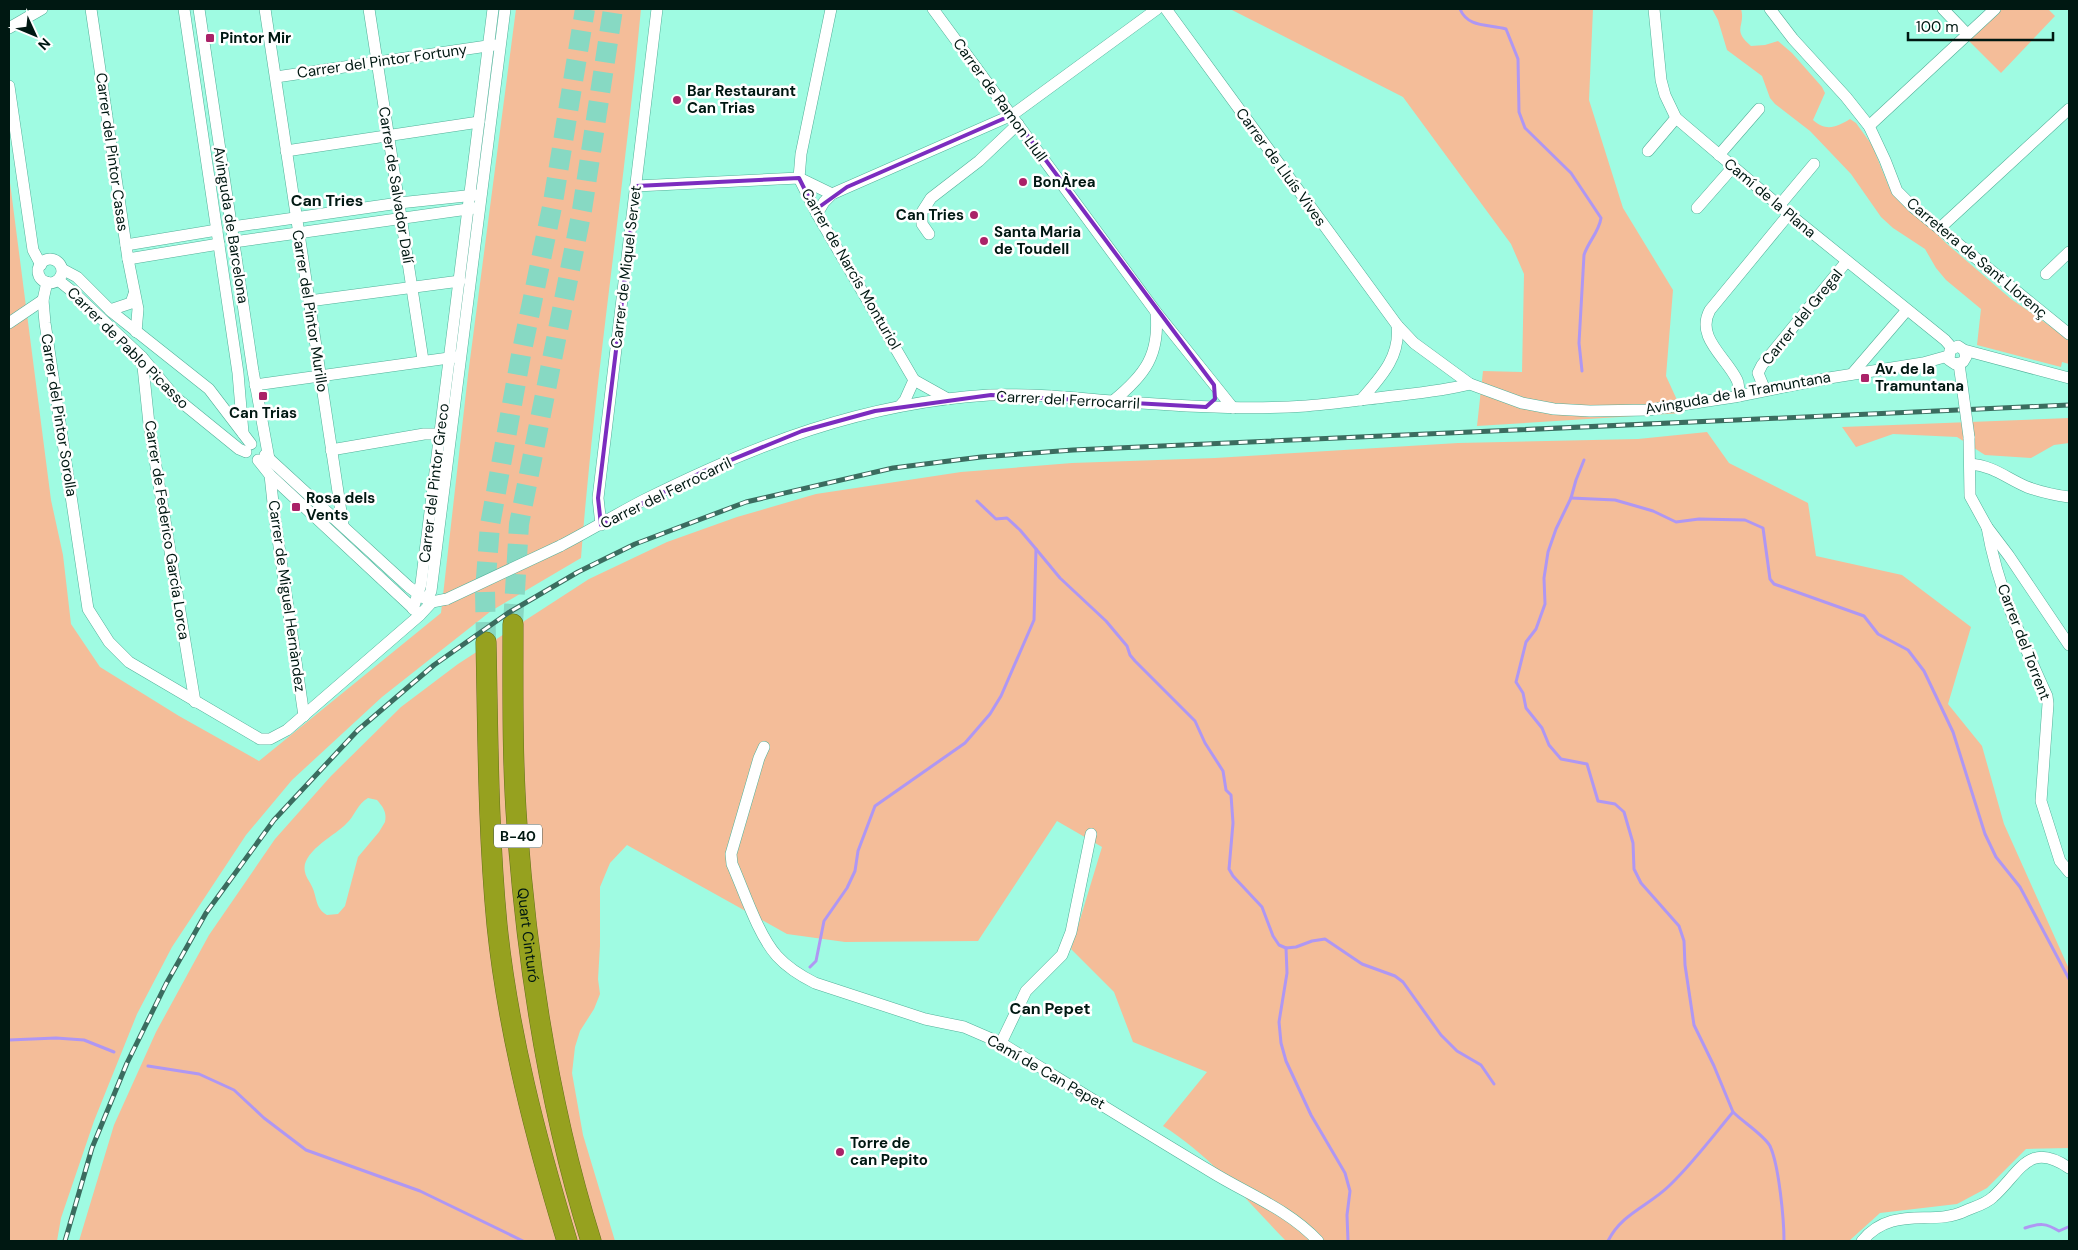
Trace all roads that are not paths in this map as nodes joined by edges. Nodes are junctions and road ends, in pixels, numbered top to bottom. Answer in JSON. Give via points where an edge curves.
{"nodes":[{"id":1,"x":42,"y":9,"type":"edge"},
{"id":2,"x":91,"y":9,"type":"edge"},
{"id":3,"x":184,"y":9,"type":"edge"},
{"id":4,"x":199,"y":9,"type":"edge"},
{"id":5,"x":265,"y":9,"type":"edge"},
{"id":6,"x":369,"y":9,"type":"edge"},
{"id":7,"x":494,"y":9,"type":"edge"},
{"id":8,"x":505,"y":9,"type":"edge"},
{"id":9,"x":657,"y":9,"type":"edge"},
{"id":10,"x":831,"y":9,"type":"edge"},
{"id":11,"x":933,"y":9,"type":"edge"},
{"id":12,"x":1157,"y":9,"type":"edge"},
{"id":13,"x":1166,"y":9,"type":"edge"},
{"id":14,"x":1654,"y":9,"type":"edge"},
{"id":15,"x":1770,"y":9,"type":"edge"},
{"id":16,"x":1942,"y":9,"type":"edge"},
{"id":17,"x":1995,"y":9,"type":"edge"},
{"id":18,"x":9,"y":28,"type":"edge"},
{"id":19,"x":1966,"y":34,"type":"junction"},
{"id":20,"x":495,"y":45,"type":"junction"},
{"id":21,"x":376,"y":62,"type":"junction"},
{"id":22,"x":276,"y":77,"type":"junction"},
{"id":23,"x":9,"y":86,"type":"edge"},
{"id":24,"x":2069,"y":108,"type":"edge"},
{"id":25,"x":1759,"y":109,"type":"dead end"},
{"id":26,"x":1676,"y":118,"type":"junction"},
{"id":27,"x":1015,"y":120,"type":"junction"},
{"id":28,"x":479,"y":122,"type":"junction"},
{"id":29,"x":1869,"y":126,"type":"junction"},
{"id":30,"x":387,"y":136,"type":"junction"},
{"id":31,"x":286,"y":151,"type":"junction"},
{"id":32,"x":1648,"y":151,"type":"dead end"},
{"id":33,"x":1719,"y":155,"type":"junction"},
{"id":34,"x":1814,"y":164,"type":"dead end"},
{"id":35,"x":1733,"y":167,"type":"junction"},
{"id":36,"x":799,"y":178,"type":"junction"},
{"id":37,"x":636,"y":186,"type":"junction"},
{"id":38,"x":832,"y":194,"type":"junction"},
{"id":39,"x":477,"y":199,"type":"junction"},
{"id":40,"x":400,"y":203,"type":"junction"},
{"id":41,"x":1779,"y":206,"type":"junction"},
{"id":42,"x":1697,"y":208,"type":"dead end"},
{"id":43,"x":468,"y":210,"type":"junction"},
{"id":44,"x":817,"y":214,"type":"junction"},
{"id":45,"x":1788,"y":214,"type":"junction"},
{"id":46,"x":296,"y":218,"type":"junction"},
{"id":47,"x":402,"y":220,"type":"junction"},
{"id":48,"x":232,"y":227,"type":"junction"},
{"id":49,"x":1940,"y":228,"type":"junction"},
{"id":50,"x":217,"y":230,"type":"junction"},
{"id":51,"x":298,"y":234,"type":"junction"},
{"id":52,"x":929,"y":234,"type":"dead end"},
{"id":53,"x":234,"y":242,"type":"junction"},
{"id":54,"x":219,"y":244,"type":"junction"},
{"id":55,"x":126,"y":245,"type":"junction"},
{"id":56,"x":2069,"y":252,"type":"edge"},
{"id":57,"x":128,"y":259,"type":"junction"},
{"id":58,"x":1847,"y":261,"type":"junction"},
{"id":59,"x":41,"y":265,"type":"junction"},
{"id":60,"x":62,"y":269,"type":"junction"},
{"id":61,"x":2046,"y":274,"type":"dead end"},
{"id":62,"x":52,"y":281,"type":"junction"},
{"id":63,"x":460,"y":281,"type":"junction"},
{"id":64,"x":412,"y":287,"type":"junction"},
{"id":65,"x":134,"y":294,"type":"junction"},
{"id":66,"x":43,"y":300,"type":"junction"},
{"id":67,"x":309,"y":301,"type":"junction"},
{"id":68,"x":110,"y":310,"type":"junction"},
{"id":69,"x":1907,"y":310,"type":"junction"},
{"id":70,"x":1156,"y":312,"type":"junction"},
{"id":71,"x":9,"y":323,"type":"edge"},
{"id":72,"x":1396,"y":325,"type":"junction"},
{"id":73,"x":136,"y":332,"type":"junction"},
{"id":74,"x":2069,"y":334,"type":"edge"},
{"id":75,"x":1876,"y":347,"type":"junction"},
{"id":76,"x":1950,"y":352,"type":"junction"},
{"id":77,"x":142,"y":357,"type":"junction"},
{"id":78,"x":456,"y":357,"type":"junction"},
{"id":79,"x":1963,"y":358,"type":"junction"},
{"id":80,"x":423,"y":360,"type":"junction"},
{"id":81,"x":1890,"y":367,"type":"junction"},
{"id":82,"x":1758,"y":373,"type":"junction"},
{"id":83,"x":1852,"y":374,"type":"junction"},
{"id":84,"x":320,"y":376,"type":"junction"},
{"id":85,"x":2069,"y":378,"type":"edge"},
{"id":86,"x":914,"y":380,"type":"junction"},
{"id":87,"x":1738,"y":381,"type":"junction"},
{"id":88,"x":1470,"y":384,"type":"junction"},
{"id":89,"x":255,"y":385,"type":"junction"},
{"id":90,"x":1214,"y":385,"type":"junction"},
{"id":91,"x":209,"y":389,"type":"junction"},
{"id":92,"x":1766,"y":390,"type":"junction"},
{"id":93,"x":1739,"y":396,"type":"junction"},
{"id":94,"x":948,"y":399,"type":"junction"},
{"id":95,"x":1360,"y":400,"type":"junction"},
{"id":96,"x":1113,"y":401,"type":"junction"},
{"id":97,"x":900,"y":406,"type":"junction"},
{"id":98,"x":1206,"y":406,"type":"junction"},
{"id":99,"x":1233,"y":408,"type":"junction"},
{"id":100,"x":243,"y":414,"type":"junction"},
{"id":101,"x":243,"y":433,"type":"junction"},
{"id":102,"x":446,"y":434,"type":"junction"},
{"id":103,"x":331,"y":450,"type":"junction"},
{"id":104,"x":259,"y":451,"type":"junction"},
{"id":105,"x":1970,"y":464,"type":"junction"},
{"id":106,"x":270,"y":476,"type":"junction"},
{"id":107,"x":2069,"y":497,"type":"edge"},
{"id":108,"x":601,"y":524,"type":"junction"},
{"id":109,"x":343,"y":525,"type":"junction"},
{"id":110,"x":1986,"y":527,"type":"junction"},
{"id":111,"x":426,"y":599,"type":"junction"},
{"id":112,"x":416,"y":615,"type":"junction"},
{"id":113,"x":513,"y":624,"type":"tunnel mouth"},
{"id":114,"x":486,"y":642,"type":"tunnel mouth"},
{"id":115,"x":2069,"y":645,"type":"edge"},
{"id":116,"x":195,"y":702,"type":"junction"},
{"id":117,"x":304,"y":716,"type":"junction"},
{"id":118,"x":764,"y":747,"type":"dead end"},
{"id":119,"x":1092,"y":834,"type":"dead end"},
{"id":120,"x":2069,"y":872,"type":"edge"},
{"id":121,"x":1001,"y":1043,"type":"junction"},
{"id":122,"x":2069,"y":1168,"type":"edge"},
{"id":123,"x":567,"y":1241,"type":"edge"},
{"id":124,"x":591,"y":1241,"type":"edge"},
{"id":125,"x":1318,"y":1241,"type":"edge"},
{"id":126,"x":1862,"y":1241,"type":"edge"}],
"edges":[{"from":1,"to":18,"type":"street"},
{"from":2,"to":55,"type":"street","name":"Carrer del Pintor Casas"},
{"from":3,"to":50,"type":"street","name":"Avinguda de Barcelona"},
{"from":4,"to":48,"type":"street","name":"Avinguda de Barcelona"},
{"from":5,"to":22,"type":"street","name":"Carrer del Pintor Murillo"},
{"from":6,"to":21,"type":"street","name":"Carrer de Salvador Dalí"},
{"from":7,"to":20,"type":"street","name":"Carrer del Pintor Greco"},
{"from":8,"to":20,"type":"street","name":"Carrer del Pintor Greco"},
{"from":9,"to":37,"type":"street","name":"Carrer de Miquel Servet"},
{"from":10,"to":36,"type":"street","name":"Carrer de Narcís Monturiol"},
{"from":11,"to":27,"type":"street","name":"Carrer de Ramon Llull"},
{"from":12,"to":27,"type":"street","via":[[1033,102]]},
{"from":13,"to":72,"type":"street","name":"Carrer de Lluís Vives"},
{"from":14,"to":26,"type":"street","name":"Camí de la Plana","via":[[1661,80]]},
{"from":15,"to":29,"type":"street","name":"Carretera de Sant Llorenç"},
{"from":16,"to":19,"type":"street"},
{"from":17,"to":19,"type":"street"},
{"from":19,"to":29,"type":"street"},
{"from":20,"to":21,"type":"street","name":"Carrer del Pintor Fortuny"},
{"from":20,"to":28,"type":"street","name":"Carrer del Pintor Greco"},
{"from":20,"to":39,"type":"street","name":"Carrer del Pintor Greco"},
{"from":21,"to":22,"type":"street","name":"Carrer del Pintor Fortuny"},
{"from":21,"to":30,"type":"street","name":"Carrer de Salvador Dalí"},
{"from":22,"to":31,"type":"street","name":"Carrer del Pintor Murillo"},
{"from":23,"to":59,"type":"street","via":[[32,250]]},
{"from":24,"to":49,"type":"street"},
{"from":25,"to":33,"type":"street"},
{"from":26,"to":32,"type":"street"},
{"from":26,"to":33,"type":"street","name":"Camí de la Plana"},
{"from":27,"to":38,"type":"street"},
{"from":27,"to":52,"type":"street","via":[[979,161],[931,198],[922,212],[922,224]]},
{"from":27,"to":70,"type":"street","name":"Carrer de Ramon Llull"},
{"from":28,"to":30,"type":"street"},
{"from":28,"to":39,"type":"street","name":"Carrer del Pintor Greco"},
{"from":29,"to":49,"type":"street","name":"Carretera de Sant Llorenç","via":[[1898,191]]},
{"from":30,"to":31,"type":"street"},
{"from":30,"to":40,"type":"street","name":"Carrer de Salvador Dalí"},
{"from":31,"to":46,"type":"street","name":"Carrer del Pintor Murillo"},
{"from":33,"to":35,"type":"street","name":"Camí de la Plana"},
{"from":34,"to":41,"type":"street"},
{"from":35,"to":41,"type":"street","name":"Camí de la Plana"},
{"from":35,"to":42,"type":"street"},
{"from":36,"to":37,"type":"street"},
{"from":36,"to":38,"type":"street"},
{"from":36,"to":44,"type":"street","name":"Carrer de Narcís Monturiol"},
{"from":37,"to":108,"type":"street","name":"Carrer de Miquel Servet","via":[[598,498]]},
{"from":38,"to":44,"type":"street"},
{"from":39,"to":40,"type":"street"},
{"from":39,"to":43,"type":"street"},
{"from":39,"to":78,"type":"street","name":"Carrer del Pintor Greco"},
{"from":40,"to":46,"type":"street"},
{"from":40,"to":47,"type":"street","name":"Carrer de Salvador Dalí"},
{"from":41,"to":45,"type":"street","name":"Camí de la Plana"},
{"from":43,"to":47,"type":"street"},
{"from":43,"to":63,"type":"street","name":"Carrer del Pintor Greco"},
{"from":44,"to":86,"type":"street","name":"Carrer de Narcís Monturiol"},
{"from":45,"to":58,"type":"street","name":"Camí de la Plana"},
{"from":45,"to":87,"type":"street","via":[[1705,319],[1708,338]]},
{"from":46,"to":48,"type":"street"},
{"from":46,"to":51,"type":"street","name":"Carrer del Pintor Murillo"},
{"from":47,"to":51,"type":"street"},
{"from":47,"to":64,"type":"street","name":"Carrer de Salvador Dalí"},
{"from":48,"to":53,"type":"street","name":"Avinguda de Barcelona"},
{"from":49,"to":74,"type":"street","name":"Carretera de Sant Llorenç"},
{"from":50,"to":54,"type":"street","name":"Avinguda de Barcelona"},
{"from":50,"to":55,"type":"street"},
{"from":51,"to":53,"type":"street"},
{"from":51,"to":67,"type":"street","name":"Carrer del Pintor Murillo"},
{"from":53,"to":89,"type":"street","name":"Avinguda de Barcelona"},
{"from":54,"to":57,"type":"street"},
{"from":54,"to":100,"type":"street","name":"Avinguda de Barcelona"},
{"from":55,"to":57,"type":"street","name":"Carrer del Pintor Casas"},
{"from":56,"to":61,"type":"street"},
{"from":57,"to":65,"type":"street","name":"Carrer del Pintor Casas"},
{"from":58,"to":69,"type":"street","name":"Camí de la Plana"},
{"from":58,"to":82,"type":"street","name":"Carrer del Gregal"},
{"from":59,"to":60,"type":"street","via":[[47,260],[54,260]]},
{"from":59,"to":62,"type":"street","via":[[39,274]]},
{"from":60,"to":62,"type":"street","via":[[61,275]]},
{"from":60,"to":68,"type":"street","name":"Carrer de Pablo Picasso","via":[[77,277]]},
{"from":62,"to":66,"type":"street","name":"Carrer del Pintor Sorolla"},
{"from":62,"to":77,"type":"street","name":"Carrer de Pablo Picasso","via":[[73,292]]},
{"from":63,"to":64,"type":"street"},
{"from":63,"to":78,"type":"street","name":"Carrer del Pintor Greco"},
{"from":64,"to":67,"type":"street"},
{"from":64,"to":80,"type":"street","name":"Carrer de Salvador Dalí"},
{"from":65,"to":68,"type":"street","via":[[131,303]]},
{"from":65,"to":73,"type":"street","name":"Carrer del Pintor Casas","via":[[138,309]]},
{"from":66,"to":71,"type":"street"},
{"from":66,"to":116,"type":"street","name":"Carrer del Pintor Sorolla","via":[[88,609],[109,642],[129,662]]},
{"from":67,"to":84,"type":"street","name":"Carrer del Pintor Murillo"},
{"from":68,"to":73,"type":"street","name":"Carrer de Pablo Picasso"},
{"from":69,"to":75,"type":"street"},
{"from":69,"to":76,"type":"street","name":"Camí de la Plana","via":[[1946,340]]},
{"from":70,"to":90,"type":"street","name":"Carrer de Ramon Llull"},
{"from":70,"to":96,"type":"street","via":[[1158,328],[1149,363],[1136,382]]},
{"from":72,"to":88,"type":"street","name":"Carrer de Lluís Vives","via":[[1414,343]]},
{"from":72,"to":95,"type":"street","via":[[1398,337],[1387,369]]},
{"from":73,"to":91,"type":"street","name":"Carrer de Pablo Picasso"},
{"from":75,"to":81,"type":"street","via":[[1877,360]]},
{"from":75,"to":83,"type":"street"},
{"from":76,"to":79,"type":"street","via":[[1958,346]]},
{"from":76,"to":79,"type":"street","name":"Camí de la Plana","via":[[1952,363]]},
{"from":76,"to":81,"type":"street","name":"Avinguda de la Tramuntana","via":[[1923,363]]},
{"from":77,"to":104,"type":"street","name":"Carrer de Pablo Picasso","via":[[175,397],[239,449]]},
{"from":77,"to":116,"type":"street","name":"Carrer de Federico García Lorca","via":[[149,424]]},
{"from":78,"to":80,"type":"street"},
{"from":78,"to":102,"type":"street","name":"Carrer del Pintor Greco"},
{"from":79,"to":85,"type":"street","via":[[1998,358]]},
{"from":79,"to":105,"type":"street","bridge":true,"via":[[1962,385]]},
{"from":80,"to":84,"type":"street"},
{"from":81,"to":83,"type":"street","name":"Avinguda de la Tramuntana"},
{"from":82,"to":87,"type":"street","name":"Carrer del Gregal"},
{"from":82,"to":92,"type":"street","name":"Carrer del Gregal"},
{"from":83,"to":92,"type":"street","name":"Avinguda de la Tramuntana"},
{"from":84,"to":89,"type":"street"},
{"from":84,"to":103,"type":"street","name":"Carrer del Pintor Murillo"},
{"from":86,"to":94,"type":"street"},
{"from":86,"to":97,"type":"street"},
{"from":87,"to":93,"type":"street"},
{"from":88,"to":93,"type":"street","name":"Avinguda de la Tramuntana","via":[[1522,403],[1590,411],[1648,410]]},
{"from":88,"to":95,"type":"street","name":"Carrer del Ferrocarril"},
{"from":89,"to":104,"type":"street","name":"Avinguda de Barcelona"},
{"from":90,"to":98,"type":"street","via":[[1215,399]]},
{"from":90,"to":99,"type":"street","name":"Carrer de Ramon Llull"},
{"from":91,"to":100,"type":"street","name":"Carrer de Pablo Picasso"},
{"from":91,"to":101,"type":"street","name":"Carrer de Pablo Picasso"},
{"from":92,"to":93,"type":"street","name":"Avinguda de la Tramuntana"},
{"from":94,"to":96,"type":"street","name":"Carrer del Ferrocarril","via":[[991,395]]},
{"from":94,"to":97,"type":"street","name":"Carrer del Ferrocarril"},
{"from":95,"to":99,"type":"street","name":"Carrer del Ferrocarril"},
{"from":96,"to":98,"type":"street","name":"Carrer del Ferrocarril"},
{"from":97,"to":108,"type":"street","name":"Carrer del Ferrocarril","via":[[802,431],[704,471]]},
{"from":98,"to":99,"type":"street","name":"Carrer del Ferrocarril"},
{"from":100,"to":101,"type":"street","name":"Avinguda de Barcelona"},
{"from":101,"to":104,"type":"street","name":"Carrer de Pablo Picasso"},
{"from":102,"to":103,"type":"street","via":[[424,434]]},
{"from":102,"to":111,"type":"street","name":"Carrer del Pintor Greco","via":[[431,591]]},
{"from":103,"to":109,"type":"street","name":"Carrer del Pintor Murillo"},
{"from":104,"to":106,"type":"street","name":"Carrer de Pablo Picasso"},
{"from":104,"to":109,"type":"street","name":"Carrer de Pablo Picasso"},
{"from":105,"to":107,"type":"street","via":[[1994,469],[2039,491]]},
{"from":105,"to":110,"type":"street","via":[[1970,496]]},
{"from":106,"to":112,"type":"street","name":"Carrer de Pablo Picasso"},
{"from":106,"to":117,"type":"street","name":"Carrer de Miguel Hernàndez"},
{"from":108,"to":111,"type":"street","name":"Carrer del Ferrocarril","bridge":true,"via":[[447,599]]},
{"from":109,"to":111,"type":"street","name":"Carrer de Pablo Picasso"},
{"from":110,"to":115,"type":"street"},
{"from":110,"to":120,"type":"street","name":"Carrer del Torrent","via":[[2006,601],[2047,696],[2041,801],[2060,861]]},
{"from":111,"to":112,"type":"street"},
{"from":112,"to":117,"type":"street"},
{"from":113,"to":124,"type":"highway","name":"Quart Cinturó","number":"B-40","via":[[516,815],[526,925],[563,1139]]},
{"from":114,"to":123,"type":"highway","name":"Quart Cinturó","number":"B-40","via":[[490,837],[498,926],[516,1042]]},
{"from":116,"to":117,"type":"street","via":[[264,740],[281,734]]},
{"from":118,"to":121,"type":"street","name":"Camí de Can Pepet","via":[[731,854],[732,864],[763,935],[777,956],[798,974],[815,983],[964,1027]]},
{"from":119,"to":121,"type":"street","via":[[1062,955],[1026,991]]},
{"from":121,"to":125,"type":"street","name":"Camí de Can Pepet","via":[[1211,1172],[1285,1212]]},
{"from":122,"to":126,"type":"street","via":[[2056,1159],[2043,1156],[2024,1163],[1992,1199],[1957,1215],[1899,1219],[1882,1225]]}]}
